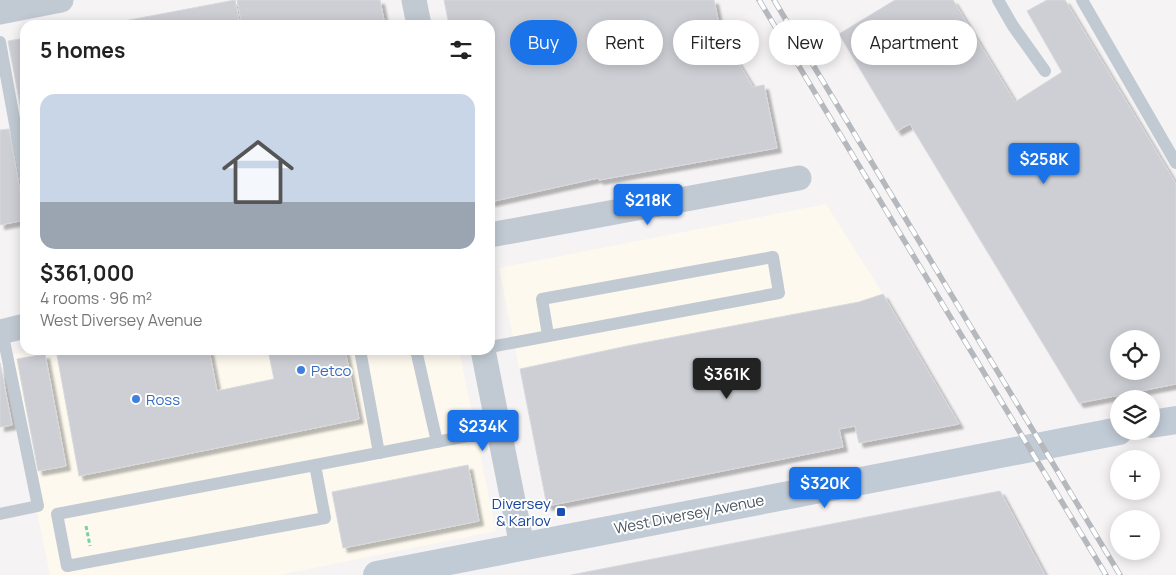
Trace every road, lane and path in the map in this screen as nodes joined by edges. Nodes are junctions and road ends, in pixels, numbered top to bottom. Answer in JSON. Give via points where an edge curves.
{"nodes":[{"id":1,"x":61,"y":0,"type":"edge"},
{"id":2,"x":414,"y":0,"type":"edge"},
{"id":3,"x":998,"y":0,"type":"edge"},
{"id":4,"x":1082,"y":0,"type":"edge"},
{"id":5,"x":0,"y":12,"type":"edge"},
{"id":6,"x":418,"y":20,"type":"edge"},
{"id":7,"x":0,"y":42,"type":"edge"},
{"id":8,"x":1045,"y":70,"type":"dead end"},
{"id":9,"x":20,"y":150,"type":"edge"},
{"id":10,"x":1176,"y":163,"type":"edge"},
{"id":11,"x":799,"y":178,"type":"dead end"},
{"id":12,"x":495,"y":234,"type":"edge"},
{"id":13,"x":9,"y":330,"type":"edge"},
{"id":14,"x":548,"y":336,"type":"junction"},
{"id":15,"x":495,"y":346,"type":"edge"},
{"id":16,"x":361,"y":355,"type":"edge"},
{"id":17,"x":417,"y":355,"type":"edge"},
{"id":18,"x":485,"y":355,"type":"edge"},
{"id":19,"x":1176,"y":420,"type":"edge"},
{"id":20,"x":1160,"y":423,"type":"edge"},
{"id":21,"x":499,"y":430,"type":"junction"},
{"id":22,"x":1110,"y":433,"type":"edge"},
{"id":23,"x":436,"y":442,"type":"junction"},
{"id":24,"x":380,"y":453,"type":"junction"},
{"id":25,"x":315,"y":465,"type":"junction"},
{"id":26,"x":0,"y":514,"type":"edge"},
{"id":27,"x":85,"y":522,"type":"dead end"},
{"id":28,"x":522,"y":546,"type":"junction"},
{"id":29,"x":91,"y":553,"type":"dead end"},
{"id":30,"x":392,"y":574,"type":"edge"}],
"edges":[{"from":1,"to":5,"type":"street"},
{"from":2,"to":6,"type":"street"},
{"from":3,"to":8,"type":"lane","via":[[1012,26]]},
{"from":4,"to":10,"type":"lane"},
{"from":7,"to":9,"type":"lane"},
{"from":11,"to":12,"type":"street"},
{"from":13,"to":26,"type":"lane","via":[[38,506]]},
{"from":14,"to":14,"type":"lane","via":[[779,293],[772,257],[542,299]]},
{"from":14,"to":15,"type":"lane"},
{"from":16,"to":24,"type":"lane"},
{"from":17,"to":23,"type":"lane"},
{"from":18,"to":21,"type":"street"},
{"from":19,"to":20,"type":"main road"},
{"from":21,"to":23,"type":"lane"},
{"from":21,"to":28,"type":"street"},
{"from":22,"to":28,"type":"main road","name":"West Diversey Avenue"},
{"from":23,"to":24,"type":"lane"},
{"from":24,"to":25,"type":"lane"},
{"from":25,"to":25,"type":"lane","via":[[57,514],[67,566],[325,518]]},
{"from":27,"to":29,"type":"path"},
{"from":28,"to":30,"type":"main road","name":"West Diversey Avenue"}]}
